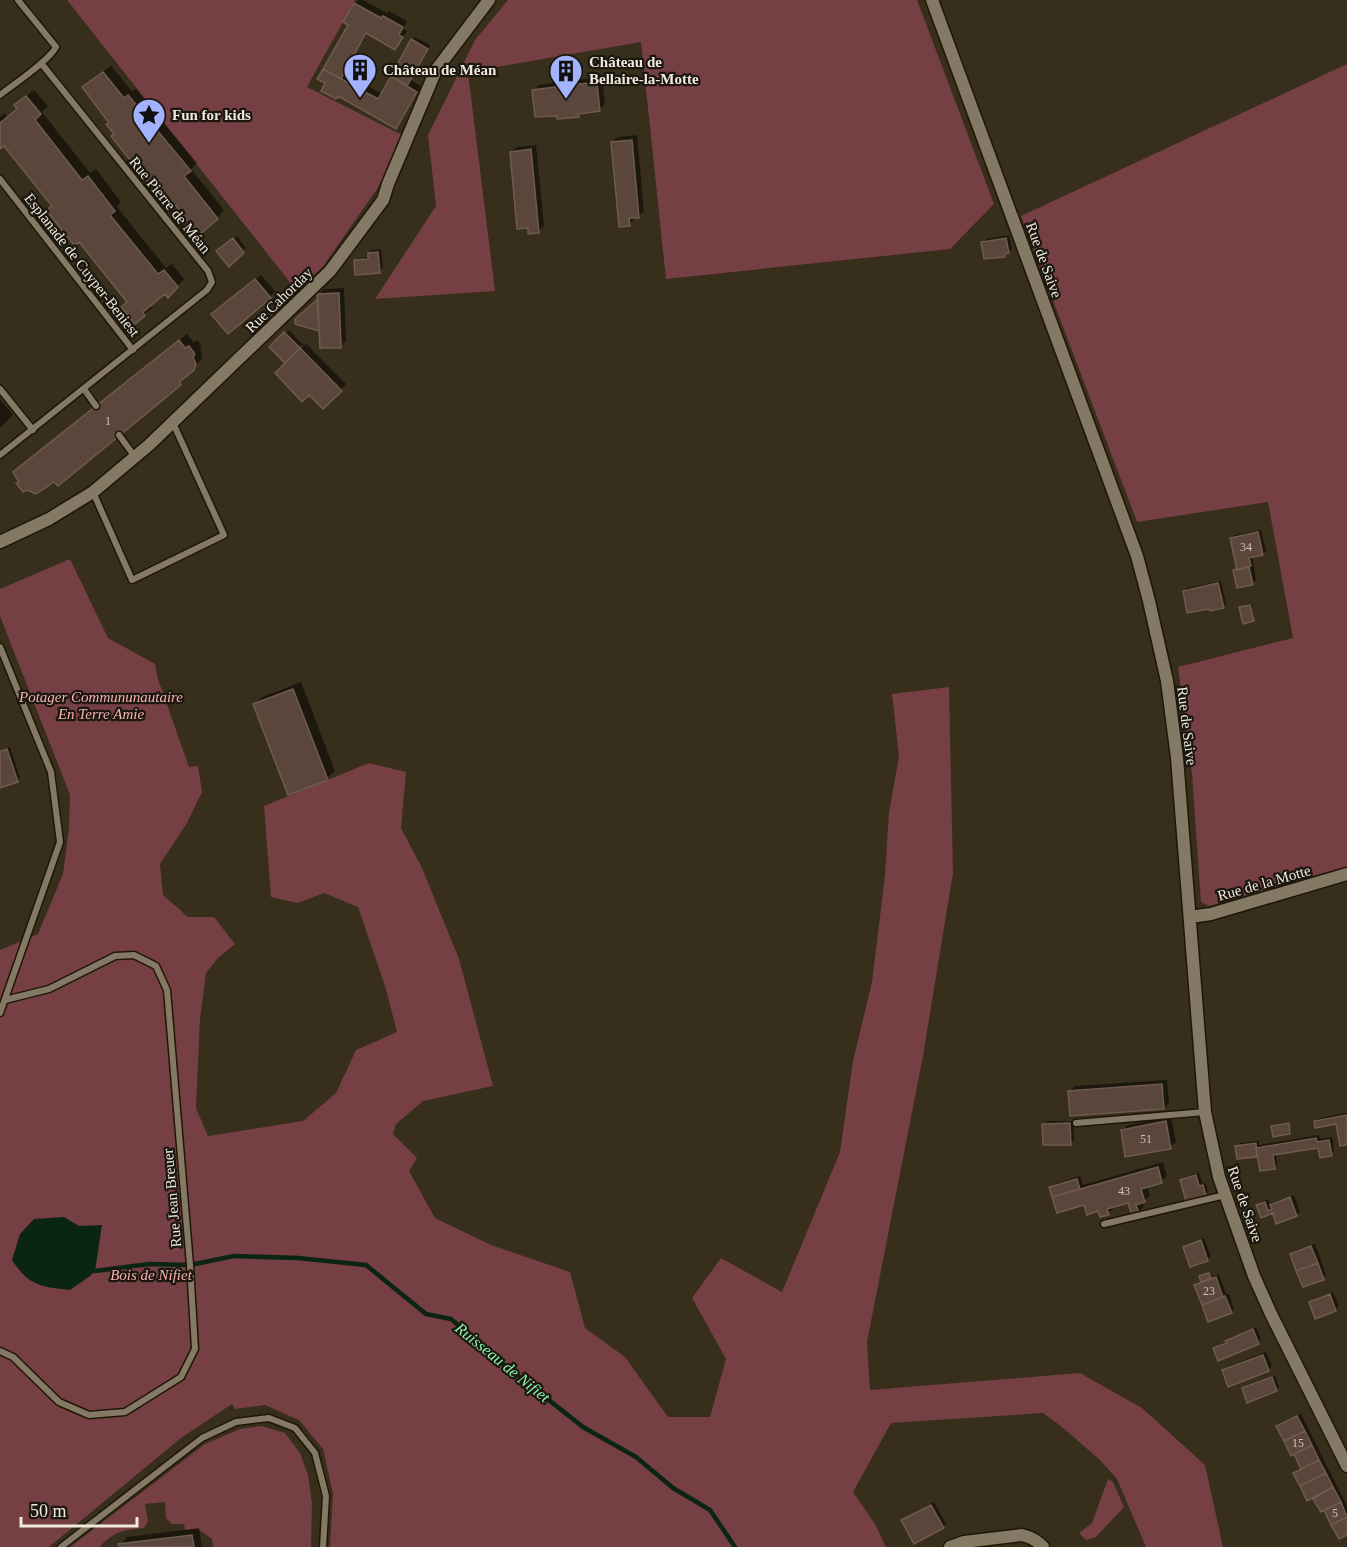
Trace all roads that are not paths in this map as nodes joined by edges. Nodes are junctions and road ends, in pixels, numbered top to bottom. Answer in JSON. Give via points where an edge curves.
{"nodes":[{"id":1,"x":18,"y":0,"type":"edge"},
{"id":2,"x":489,"y":0,"type":"edge"},
{"id":3,"x":932,"y":0,"type":"edge"},
{"id":4,"x":41,"y":63,"type":"junction"},
{"id":5,"x":1,"y":91,"type":"edge"},
{"id":6,"x":0,"y":179,"type":"edge"},
{"id":7,"x":133,"y":350,"type":"junction"},
{"id":8,"x":0,"y":389,"type":"edge"},
{"id":9,"x":84,"y":389,"type":"junction"},
{"id":10,"x":96,"y":406,"type":"dead end"},
{"id":11,"x":173,"y":423,"type":"junction"},
{"id":12,"x":33,"y":430,"type":"junction"},
{"id":13,"x":120,"y":435,"type":"dead end"},
{"id":14,"x":0,"y":455,"type":"edge"},
{"id":15,"x":135,"y":458,"type":"junction"},
{"id":16,"x":93,"y":492,"type":"junction"},
{"id":17,"x":0,"y":542,"type":"edge"},
{"id":18,"x":0,"y":647,"type":"edge"},
{"id":19,"x":1347,"y":874,"type":"edge"},
{"id":20,"x":1190,"y":917,"type":"junction"},
{"id":21,"x":5,"y":1000,"type":"junction"},
{"id":22,"x":0,"y":1013,"type":"edge"},
{"id":23,"x":1205,"y":1112,"type":"junction"},
{"id":24,"x":1076,"y":1123,"type":"dead end"},
{"id":25,"x":1225,"y":1195,"type":"junction"},
{"id":26,"x":1104,"y":1224,"type":"dead end"},
{"id":27,"x":0,"y":1351,"type":"edge"},
{"id":28,"x":1347,"y":1466,"type":"edge"},
{"id":29,"x":61,"y":1547,"type":"edge"},
{"id":30,"x":323,"y":1547,"type":"edge"},
{"id":31,"x":950,"y":1547,"type":"edge"},
{"id":32,"x":1043,"y":1547,"type":"edge"}],
"edges":[{"from":1,"to":4,"type":"lane","via":[[56,47]]},
{"from":2,"to":11,"type":"street","name":"Rue Cahorday","via":[[436,70],[383,200],[330,272]]},
{"from":3,"to":20,"type":"street","name":"Rue de Saive","via":[[1140,565],[1168,692]]},
{"from":4,"to":5,"type":"lane"},
{"from":4,"to":7,"type":"lane","name":"Rue Pierre de Méan","via":[[212,282]]},
{"from":6,"to":7,"type":"lane","name":"Esplanade de Cuyper-Beniest"},
{"from":7,"to":9,"type":"lane","name":"Esplanade de Cuyper-Beniest"},
{"from":8,"to":12,"type":"lane"},
{"from":9,"to":10,"type":"lane"},
{"from":9,"to":12,"type":"lane","name":"Esplanade de Cuyper-Beniest"},
{"from":11,"to":15,"type":"street","name":"Rue Cahorday"},
{"from":11,"to":16,"type":"lane","via":[[224,536],[132,580]]},
{"from":12,"to":14,"type":"lane","name":"Esplanade de Cuyper-Beniest"},
{"from":13,"to":15,"type":"lane"},
{"from":15,"to":16,"type":"street","name":"Rue Cahorday"},
{"from":16,"to":17,"type":"street","name":"Rue Cahorday"},
{"from":18,"to":21,"type":"lane","via":[[51,772],[60,842]]},
{"from":19,"to":20,"type":"street","name":"Rue de la Motte"},
{"from":20,"to":23,"type":"street","name":"Rue de Saive"},
{"from":21,"to":22,"type":"lane"},
{"from":21,"to":27,"type":"lane","name":"Rue Jean Breuer","via":[[49,989],[115,956],[134,955],[156,966],[167,990],[195,1349],[181,1377],[135,1407],[125,1412],[89,1415],[59,1402],[13,1357]]},
{"from":23,"to":24,"type":"lane"},
{"from":23,"to":25,"type":"street","name":"Rue de Saive"},
{"from":25,"to":26,"type":"lane"},
{"from":25,"to":28,"type":"street","name":"Rue de Saive","via":[[1271,1314]]},
{"from":29,"to":30,"type":"lane","via":[[201,1438],[236,1422],[269,1418],[295,1428],[315,1453],[326,1496]]},
{"from":31,"to":32,"type":"street","via":[[1022,1535]]}]}
